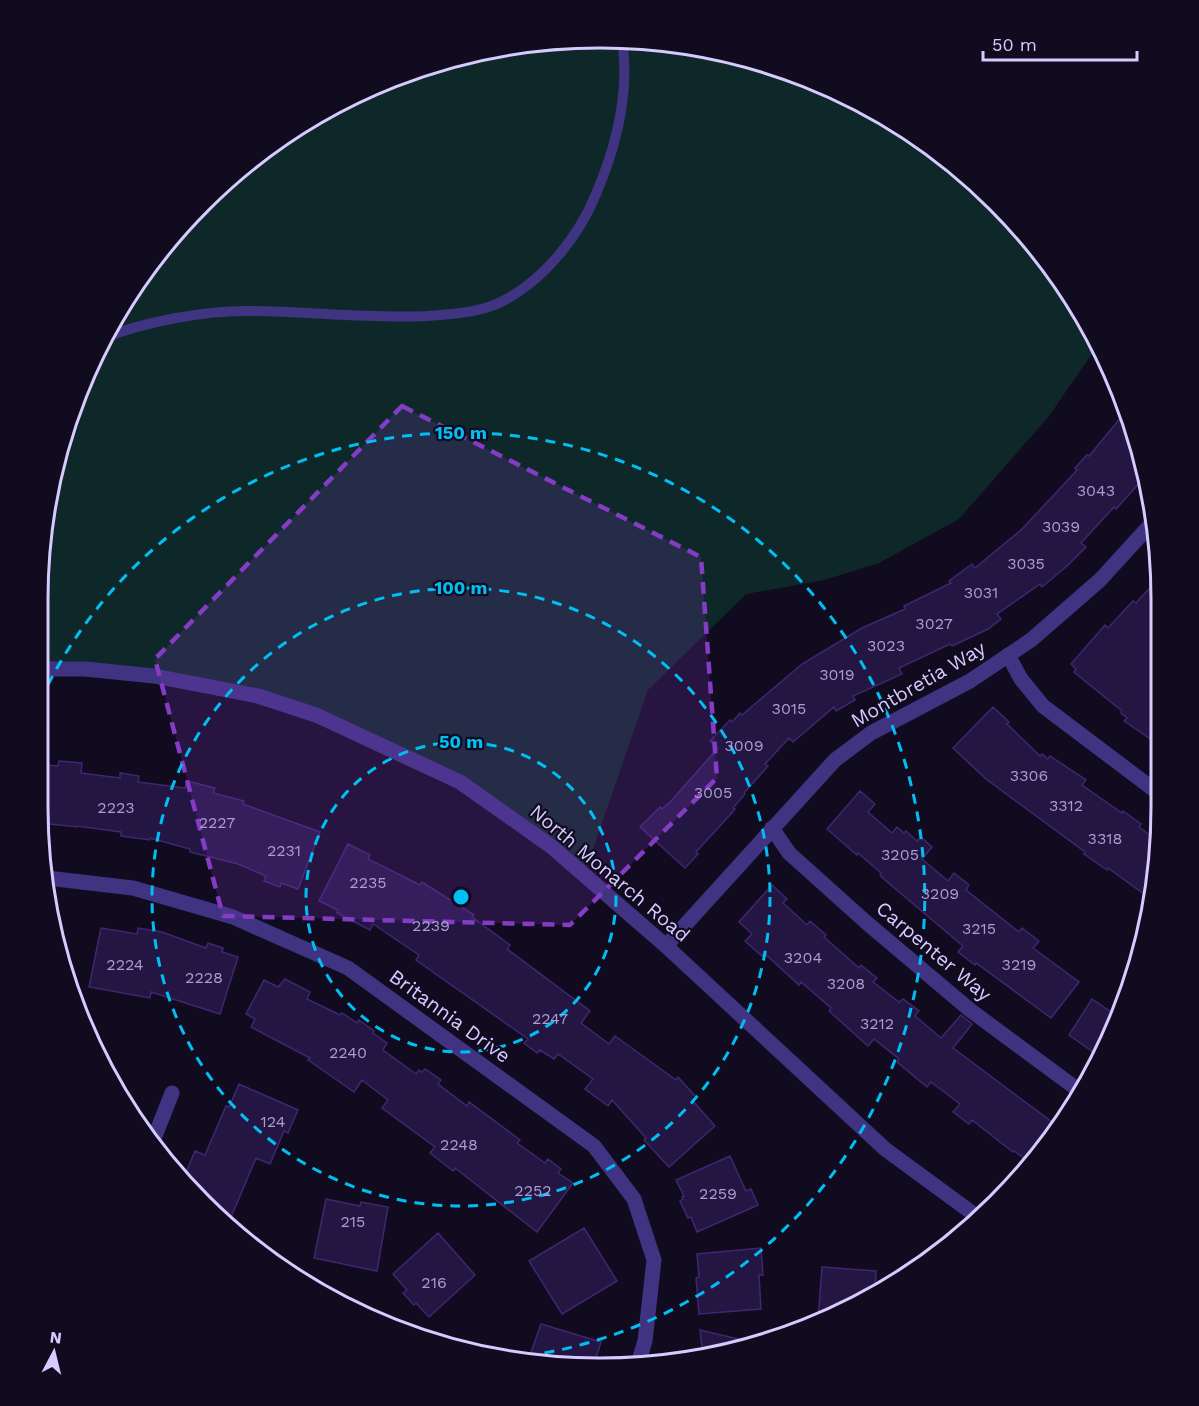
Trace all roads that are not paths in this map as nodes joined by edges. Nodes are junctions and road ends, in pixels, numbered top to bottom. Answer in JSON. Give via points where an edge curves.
{"nodes":[{"id":1,"x":623,"y":49,"type":"edge"},
{"id":2,"x":118,"y":332,"type":"edge"},
{"id":3,"x":1146,"y":530,"type":"edge"},
{"id":4,"x":1008,"y":655,"type":"junction"},
{"id":5,"x":48,"y":669,"type":"edge"},
{"id":6,"x":1151,"y":787,"type":"edge"},
{"id":7,"x":772,"y":828,"type":"junction"},
{"id":8,"x":53,"y":879,"type":"edge"},
{"id":9,"x":666,"y":946,"type":"junction"},
{"id":10,"x":1074,"y":1087,"type":"edge"},
{"id":11,"x":172,"y":1093,"type":"dead end"},
{"id":12,"x":156,"y":1134,"type":"edge"},
{"id":13,"x":972,"y":1213,"type":"edge"},
{"id":14,"x":640,"y":1357,"type":"edge"}],
"edges":[{"from":1,"to":2,"type":"lane","via":[[622,112],[611,160],[591,207],[563,249],[533,281],[501,302],[462,314],[402,317],[243,311],[189,317]]},
{"from":3,"to":4,"type":"street","name":"Montbretia Way","via":[[1101,580]]},
{"from":4,"to":6,"type":"street","via":[[1043,706]]},
{"from":4,"to":7,"type":"street","name":"Montbretia Way","via":[[970,681],[871,733],[835,760]]},
{"from":5,"to":9,"type":"street","name":"North Monarch Road","via":[[154,676],[258,696],[346,728],[460,782],[552,847]]},
{"from":7,"to":9,"type":"street","name":"Montbretia Way"},
{"from":7,"to":10,"type":"street","name":"Carpenter Way","via":[[789,852],[867,923],[970,1010]]},
{"from":8,"to":14,"type":"street","name":"Britannia Drive","via":[[133,888],[233,917],[348,968],[594,1146],[634,1199],[654,1260]]},
{"from":9,"to":13,"type":"street","name":"North Monarch Road","via":[[885,1149]]},
{"from":11,"to":12,"type":"street"}]}
